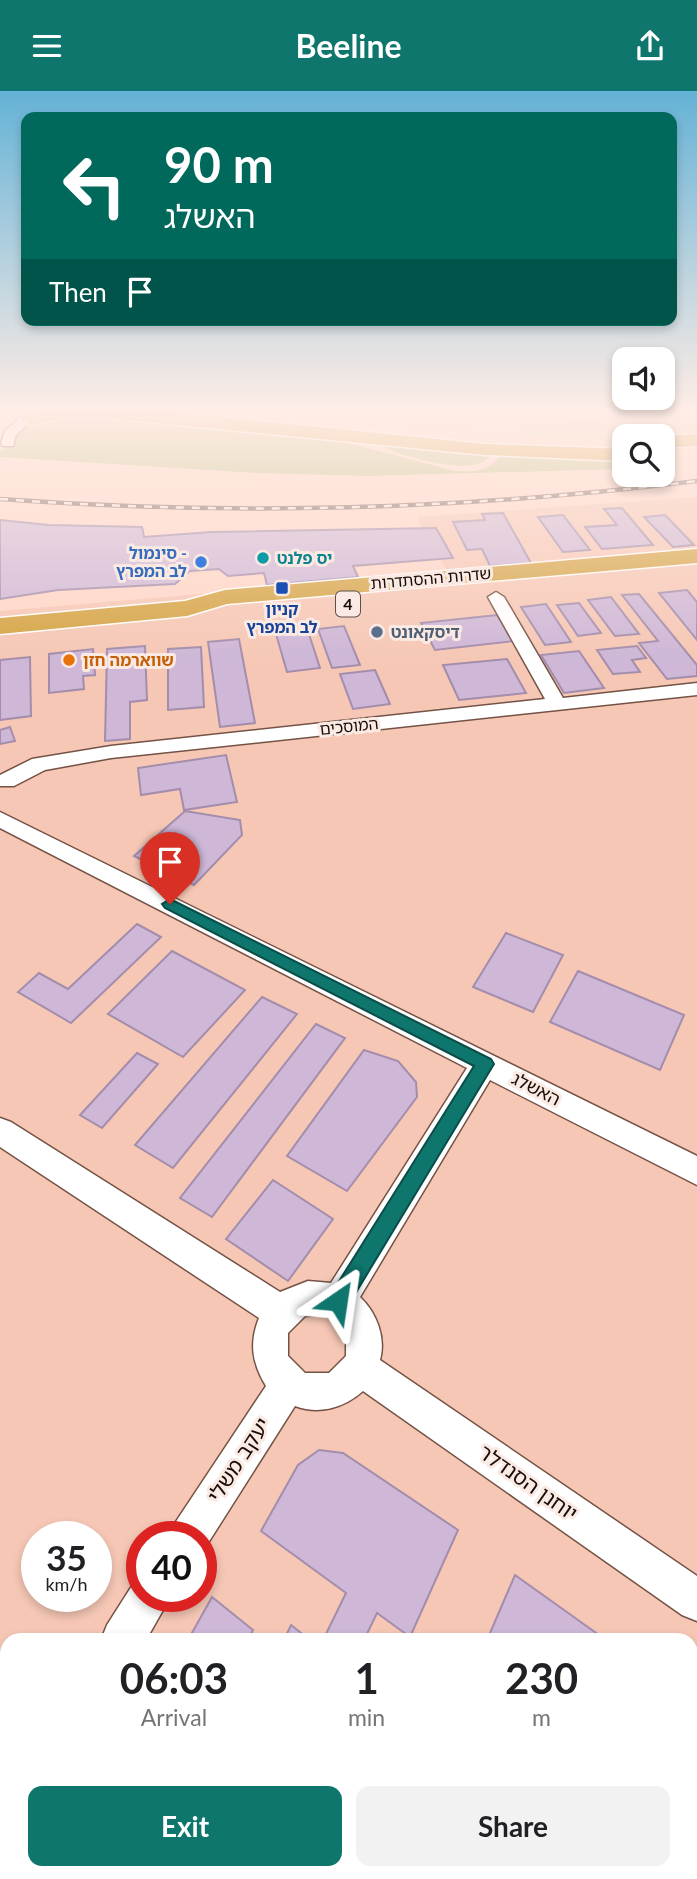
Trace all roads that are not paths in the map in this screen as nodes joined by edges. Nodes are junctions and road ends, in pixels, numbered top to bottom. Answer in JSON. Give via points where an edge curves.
{"nodes":[{"id":1,"x":697,"y":556,"type":"edge"},
{"id":2,"x":697,"y":572,"type":"edge"},
{"id":3,"x":496,"y":597,"type":"dead end"},
{"id":4,"x":0,"y":626,"type":"edge"},
{"id":5,"x":0,"y":639,"type":"edge"},
{"id":6,"x":697,"y":689,"type":"edge"},
{"id":7,"x":557,"y":703,"type":"junction"},
{"id":8,"x":3,"y":780,"type":"edge"},
{"id":9,"x":0,"y":811,"type":"edge"},
{"id":10,"x":0,"y":818,"type":"edge"},
{"id":11,"x":485,"y":1064,"type":"junction"},
{"id":12,"x":0,"y":1131,"type":"edge"},
{"id":13,"x":697,"y":1171,"type":"edge"},
{"id":14,"x":338,"y":1301,"type":"junction"},
{"id":15,"x":282,"y":1314,"type":"junction"},
{"id":16,"x":359,"y":1367,"type":"junction"},
{"id":17,"x":288,"y":1384,"type":"junction"},
{"id":18,"x":199,"y":1521,"type":"edge"},
{"id":19,"x":697,"y":1599,"type":"edge"},
{"id":20,"x":140,"y":1612,"type":"edge"},
{"id":21,"x":126,"y":1633,"type":"edge"}],
"edges":[{"from":1,"to":4,"type":"highway","name":"שדרות ההסתדרות","number":"4","via":[[225,597],[187,608]]},
{"from":2,"to":5,"type":"highway","name":"שדרות ההסתדרות","number":"4"},
{"from":3,"to":7,"type":"street"},
{"from":6,"to":7,"type":"street","name":"המוסכים"},
{"from":7,"to":8,"type":"street","name":"המוסכים","via":[[111,752],[39,764]]},
{"from":8,"to":9,"type":"street","via":[[12,785],[13,798]]},
{"from":10,"to":11,"type":"street","name":"האשלג"},
{"from":11,"to":13,"type":"street","name":"האשלג"},
{"from":11,"to":14,"type":"street"},
{"from":12,"to":15,"type":"street"},
{"from":14,"to":15,"type":"street","via":[[315,1297],[291,1305]]},
{"from":14,"to":16,"type":"street","via":[[355,1314],[364,1334]]},
{"from":15,"to":17,"type":"street","via":[[270,1350]]},
{"from":16,"to":17,"type":"street","via":[[344,1385],[321,1394]]},
{"from":16,"to":19,"type":"street","name":"יוחנן הסנדלר"},
{"from":17,"to":18,"type":"street","name":"יעקב משלי"},
{"from":20,"to":21,"type":"street"}]}
